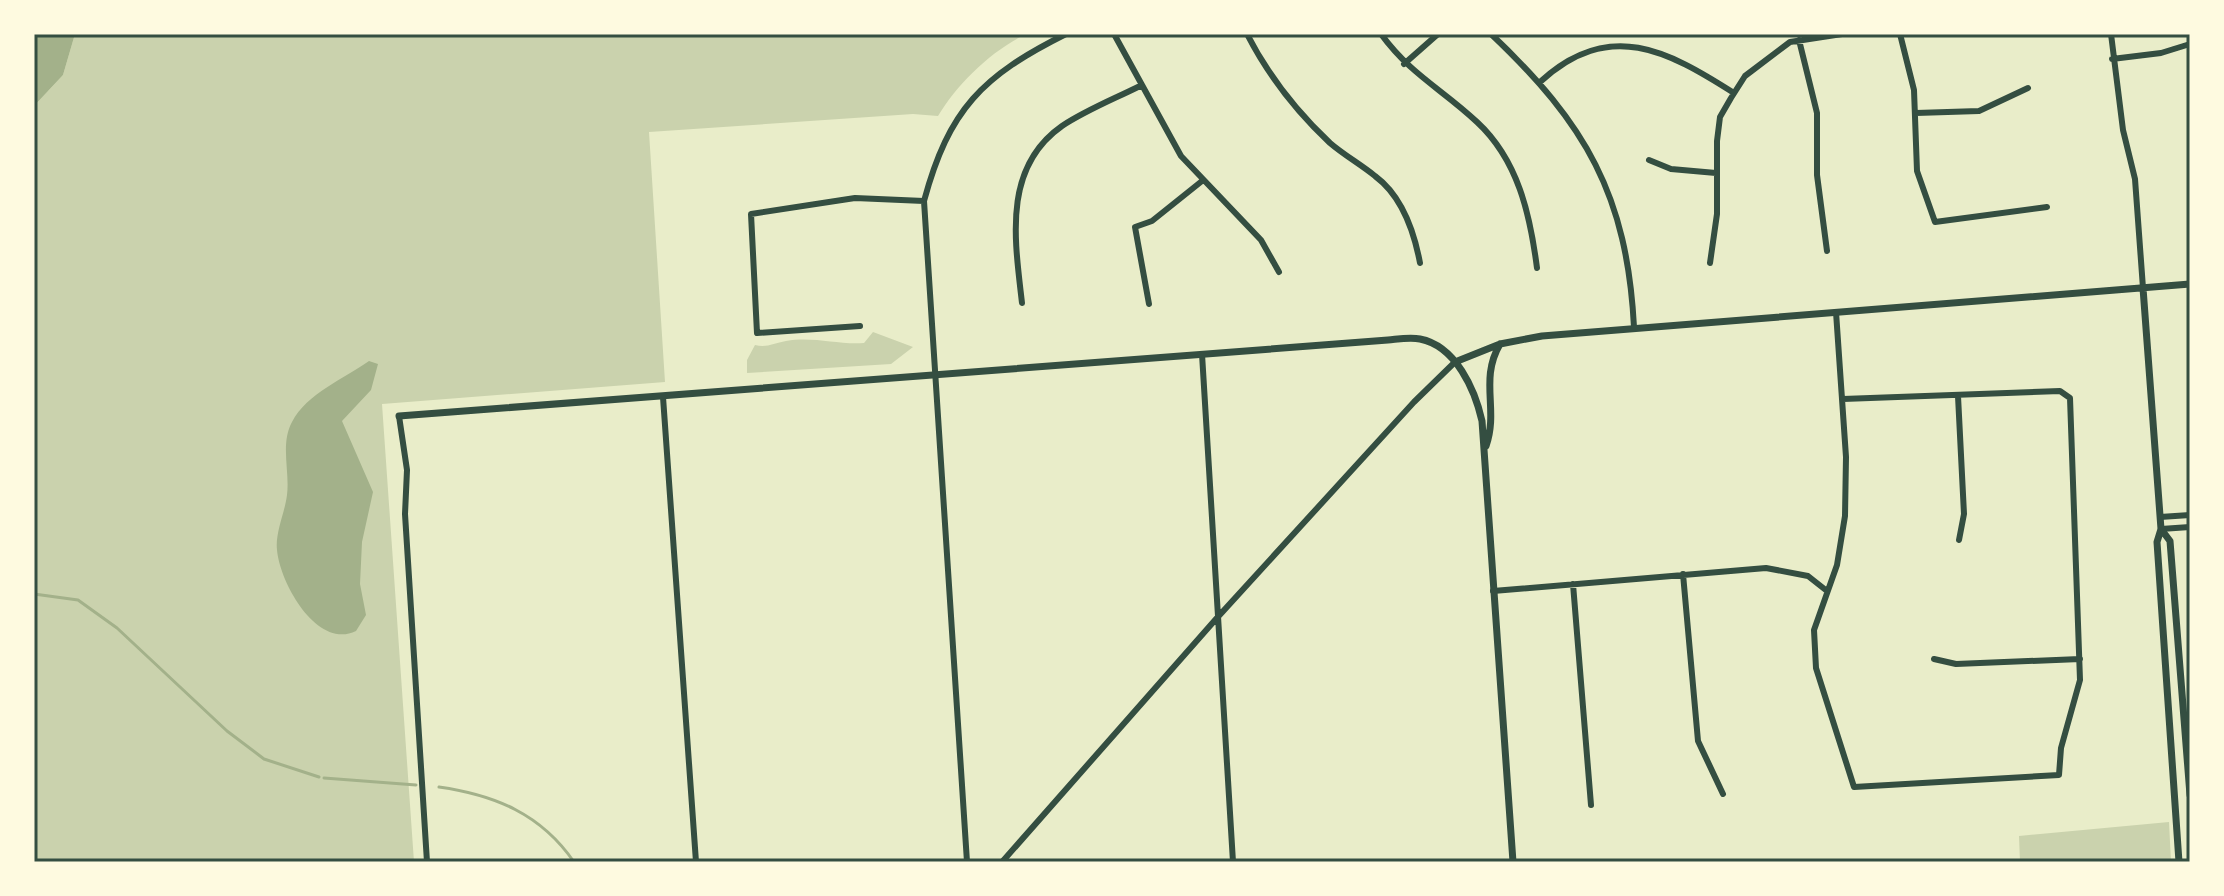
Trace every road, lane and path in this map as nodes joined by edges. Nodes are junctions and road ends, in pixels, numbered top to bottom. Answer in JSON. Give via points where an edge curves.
{"nodes":[{"id":1,"x":1066,"y":34,"type":"edge"},
{"id":2,"x":1114,"y":34,"type":"edge"},
{"id":3,"x":1247,"y":34,"type":"edge"},
{"id":4,"x":1381,"y":34,"type":"edge"},
{"id":5,"x":1438,"y":34,"type":"edge"},
{"id":6,"x":1491,"y":34,"type":"edge"},
{"id":7,"x":1842,"y":34,"type":"edge"},
{"id":8,"x":1900,"y":34,"type":"edge"},
{"id":9,"x":2111,"y":34,"type":"edge"},
{"id":10,"x":1799,"y":40,"type":"junction"},
{"id":11,"x":2190,"y":44,"type":"edge"},
{"id":12,"x":2112,"y":59,"type":"junction"},
{"id":13,"x":1404,"y":64,"type":"junction"},
{"id":14,"x":1540,"y":82,"type":"junction"},
{"id":15,"x":1140,"y":86,"type":"junction"},
{"id":16,"x":2028,"y":88,"type":"dead end"},
{"id":17,"x":1734,"y":93,"type":"junction"},
{"id":18,"x":1916,"y":113,"type":"junction"},
{"id":19,"x":1649,"y":160,"type":"dead end"},
{"id":20,"x":1716,"y":173,"type":"junction"},
{"id":21,"x":1202,"y":181,"type":"junction"},
{"id":22,"x":924,"y":201,"type":"junction"},
{"id":23,"x":2047,"y":207,"type":"dead end"},
{"id":24,"x":1827,"y":251,"type":"dead end"},
{"id":25,"x":1420,"y":263,"type":"dead end"},
{"id":26,"x":1710,"y":263,"type":"dead end"},
{"id":27,"x":1537,"y":268,"type":"dead end"},
{"id":28,"x":1279,"y":272,"type":"dead end"},
{"id":29,"x":2190,"y":284,"type":"edge"},
{"id":30,"x":2143,"y":288,"type":"junction"},
{"id":31,"x":1022,"y":303,"type":"dead end"},
{"id":32,"x":1149,"y":304,"type":"dead end"},
{"id":33,"x":1836,"y":312,"type":"junction"},
{"id":34,"x":860,"y":326,"type":"dead end"},
{"id":35,"x":1634,"y":327,"type":"junction"},
{"id":36,"x":1500,"y":344,"type":"junction"},
{"id":37,"x":1202,"y":354,"type":"junction"},
{"id":38,"x":1455,"y":362,"type":"junction"},
{"id":39,"x":933,"y":374,"type":"junction"},
{"id":40,"x":1958,"y":396,"type":"junction"},
{"id":41,"x":663,"y":397,"type":"junction"},
{"id":42,"x":1843,"y":399,"type":"junction"},
{"id":43,"x":399,"y":416,"type":"joint"},
{"id":44,"x":1485,"y":449,"type":"junction"},
{"id":45,"x":2190,"y":515,"type":"edge"},
{"id":46,"x":2160,"y":517,"type":"junction"},
{"id":47,"x":2190,"y":527,"type":"edge"},
{"id":48,"x":2161,"y":529,"type":"junction"},
{"id":49,"x":1959,"y":540,"type":"dead end"},
{"id":50,"x":1683,"y":574,"type":"junction"},
{"id":51,"x":1573,"y":584,"type":"junction"},
{"id":52,"x":1493,"y":591,"type":"junction"},
{"id":53,"x":1827,"y":591,"type":"junction"},
{"id":54,"x":1216,"y":619,"type":"junction"},
{"id":55,"x":1934,"y":659,"type":"dead end"},
{"id":56,"x":2080,"y":659,"type":"junction"},
{"id":57,"x":1723,"y":794,"type":"dead end"},
{"id":58,"x":2190,"y":795,"type":"edge"},
{"id":59,"x":1591,"y":805,"type":"dead end"},
{"id":60,"x":427,"y":862,"type":"edge"},
{"id":61,"x":696,"y":862,"type":"edge"},
{"id":62,"x":967,"y":862,"type":"edge"},
{"id":63,"x":1002,"y":862,"type":"edge"},
{"id":64,"x":1233,"y":862,"type":"edge"},
{"id":65,"x":1513,"y":862,"type":"edge"},
{"id":66,"x":2179,"y":862,"type":"edge"}],
"edges":[{"from":1,"to":22,"type":"street","via":[[1008,65],[969,100],[935,158]]},
{"from":2,"to":15,"type":"street"},
{"from":3,"to":25,"type":"street","via":[[1282,91],[1330,143],[1378,178],[1394,198],[1411,226]]},
{"from":4,"to":13,"type":"street"},
{"from":5,"to":13,"type":"street"},
{"from":6,"to":14,"type":"street"},
{"from":7,"to":10,"type":"street"},
{"from":8,"to":18,"type":"street"},
{"from":9,"to":12,"type":"street"},
{"from":10,"to":17,"type":"street","via":[[1762,60]]},
{"from":10,"to":24,"type":"street","via":[[1814,93]]},
{"from":11,"to":12,"type":"street"},
{"from":12,"to":30,"type":"street","via":[[2135,179]]},
{"from":13,"to":27,"type":"street","via":[[1475,120],[1501,151],[1526,205]]},
{"from":14,"to":17,"type":"street","via":[[1588,53],[1634,47],[1674,56]]},
{"from":14,"to":35,"type":"street","via":[[1584,142],[1615,206],[1628,261]]},
{"from":15,"to":21,"type":"street"},
{"from":15,"to":31,"type":"street","via":[[1061,127],[1028,164],[1014,220]]},
{"from":16,"to":18,"type":"street","via":[[1979,111]]},
{"from":17,"to":20,"type":"street","via":[[1720,117]]},
{"from":18,"to":23,"type":"street","via":[[1917,171],[1935,222]]},
{"from":19,"to":20,"type":"street","via":[[1671,169]]},
{"from":20,"to":26,"type":"street"},
{"from":21,"to":28,"type":"street","via":[[1261,240]]},
{"from":21,"to":32,"type":"street","via":[[1152,221],[1135,227]]},
{"from":22,"to":34,"type":"street","via":[[855,198],[751,214],[757,333]]},
{"from":22,"to":39,"type":"street"},
{"from":29,"to":30,"type":"street"},
{"from":30,"to":33,"type":"street"},
{"from":30,"to":46,"type":"street"},
{"from":33,"to":35,"type":"street"},
{"from":33,"to":42,"type":"street"},
{"from":35,"to":36,"type":"street"},
{"from":36,"to":38,"type":"street"},
{"from":36,"to":44,"type":"street","via":[[1488,373],[1493,426]]},
{"from":37,"to":38,"type":"street","via":[[1410,338],[1433,343]]},
{"from":37,"to":39,"type":"street"},
{"from":37,"to":54,"type":"street"},
{"from":38,"to":44,"type":"street","via":[[1477,402]]},
{"from":38,"to":54,"type":"street"},
{"from":39,"to":41,"type":"street"},
{"from":39,"to":62,"type":"street"},
{"from":40,"to":42,"type":"street"},
{"from":40,"to":49,"type":"street","via":[[1964,514]]},
{"from":40,"to":56,"type":"street","via":[[2060,391],[2070,398]]},
{"from":41,"to":43,"type":"street"},
{"from":41,"to":61,"type":"street"},
{"from":42,"to":53,"type":"street","via":[[1845,516]]},
{"from":43,"to":60,"type":"street","via":[[407,470],[405,514]]},
{"from":44,"to":52,"type":"street"},
{"from":45,"to":46,"type":"street"},
{"from":46,"to":48,"type":"street"},
{"from":47,"to":48,"type":"street"},
{"from":48,"to":58,"type":"street","via":[[2170,541]]},
{"from":48,"to":66,"type":"street","via":[[2157,542]]},
{"from":50,"to":51,"type":"street"},
{"from":50,"to":53,"type":"street","via":[[1766,568],[1808,576]]},
{"from":50,"to":57,"type":"street","via":[[1698,741]]},
{"from":51,"to":52,"type":"street"},
{"from":51,"to":59,"type":"street"},
{"from":52,"to":65,"type":"street"},
{"from":53,"to":56,"type":"street","via":[[1814,630],[1816,668],[1854,787],[2059,775]]},
{"from":54,"to":63,"type":"street"},
{"from":54,"to":64,"type":"street"},
{"from":55,"to":56,"type":"street","via":[[1956,664]]}]}
